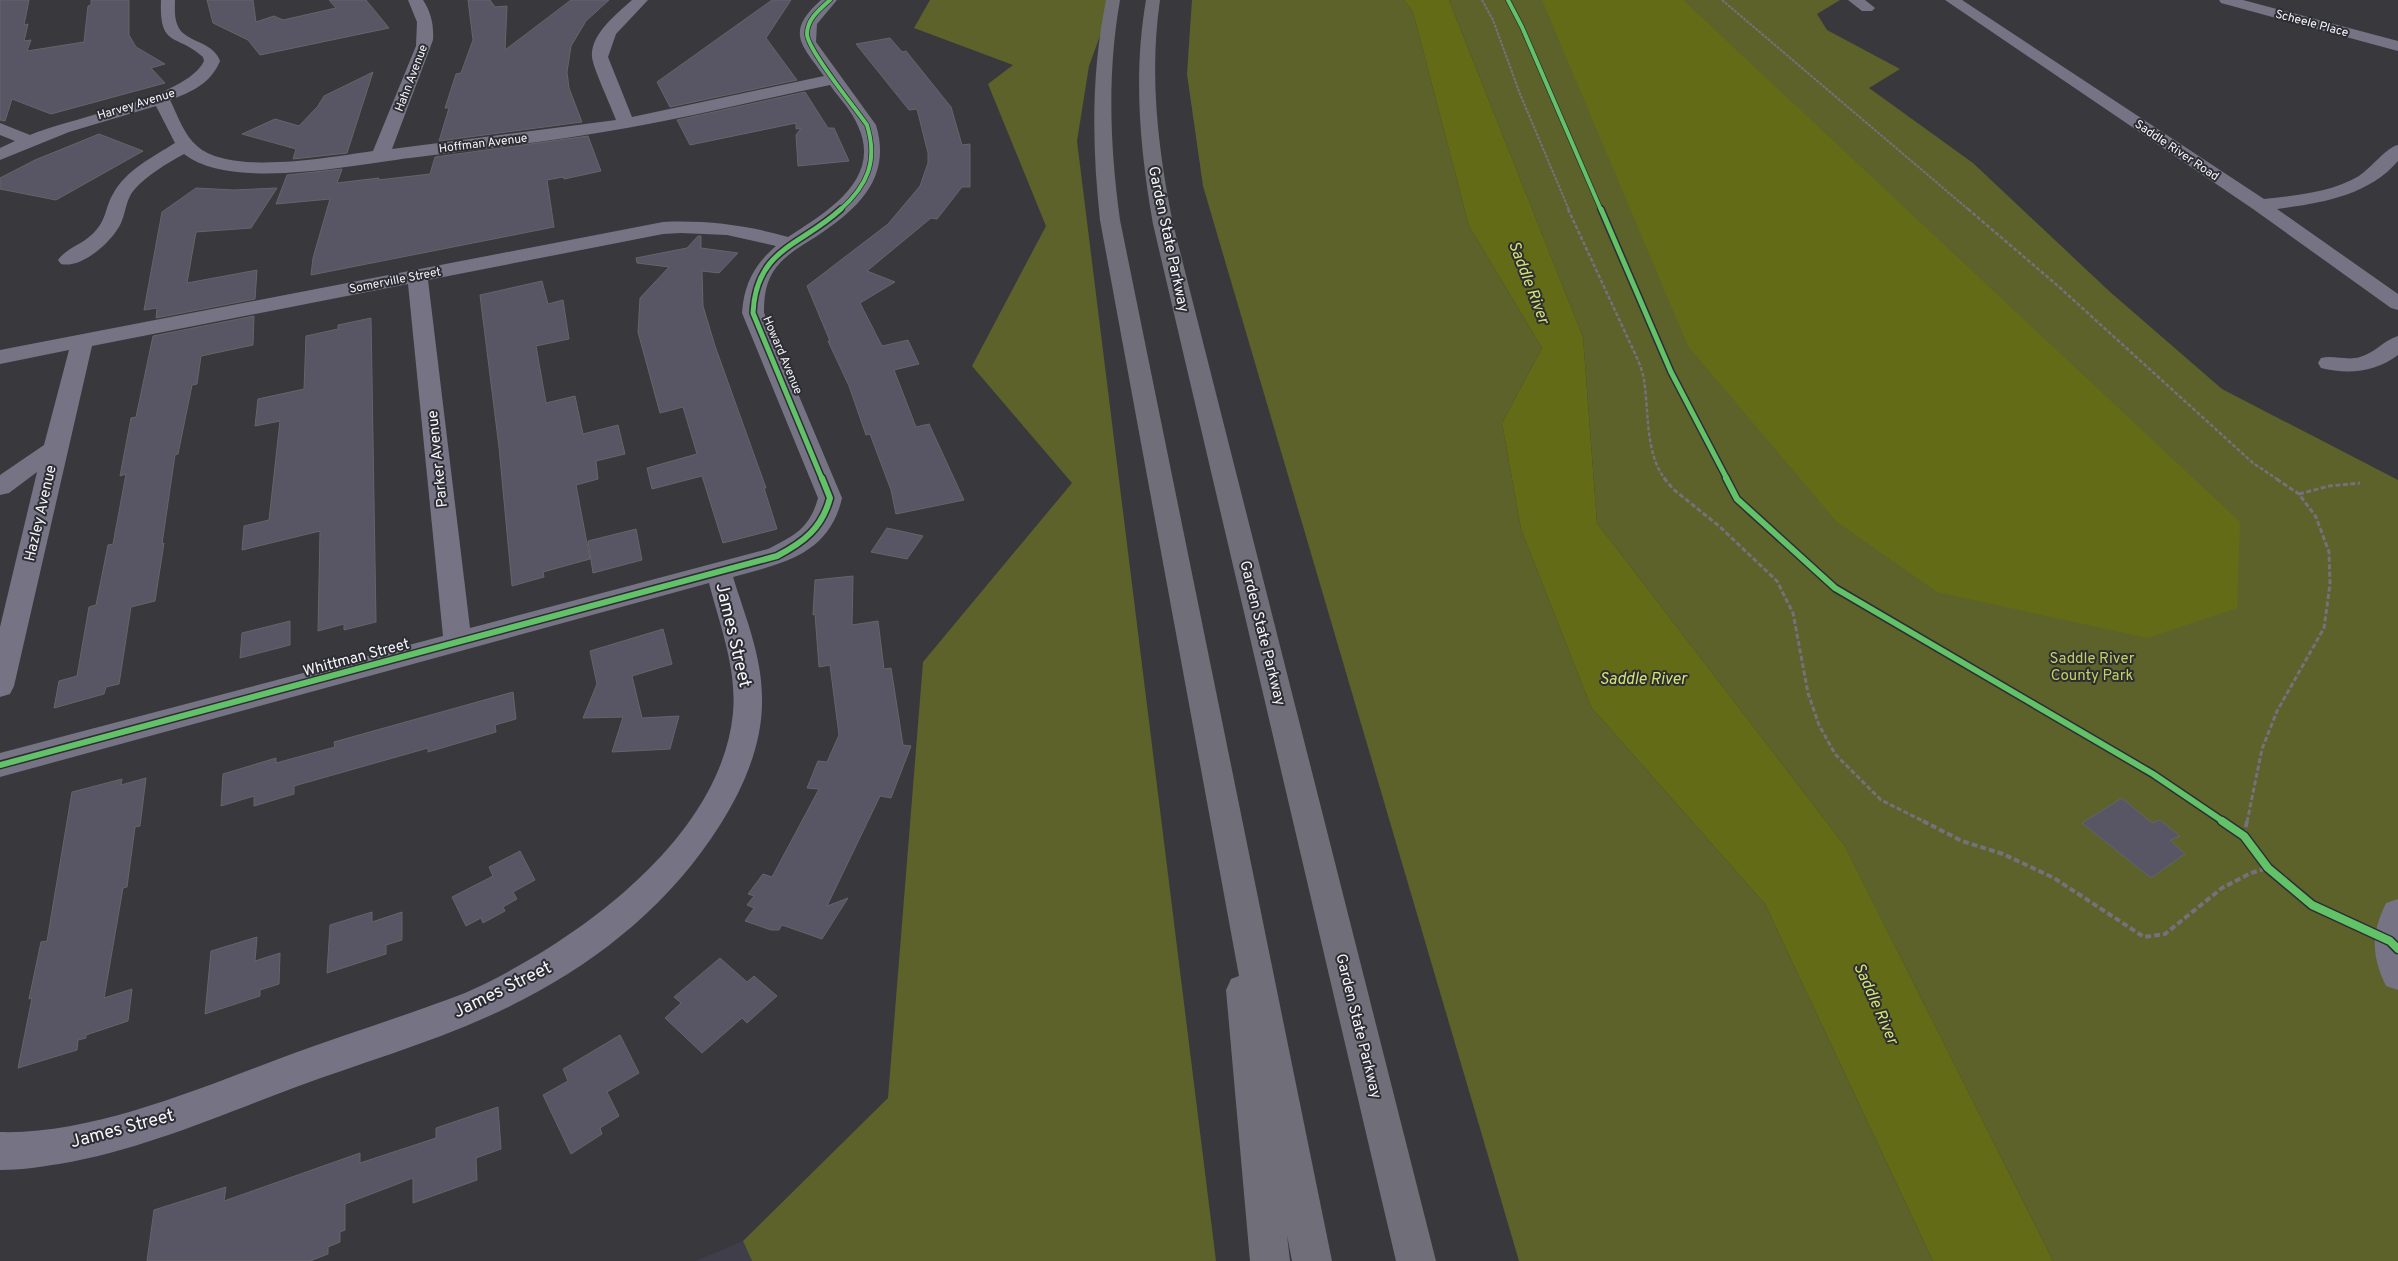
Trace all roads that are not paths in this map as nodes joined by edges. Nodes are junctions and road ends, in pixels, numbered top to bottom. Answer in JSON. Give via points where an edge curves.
{"nodes":[{"id":1,"x":168,"y":0,"type":"edge"},
{"id":2,"x":415,"y":0,"type":"edge"},
{"id":3,"x":641,"y":0,"type":"edge"},
{"id":4,"x":830,"y":0,"type":"edge"},
{"id":5,"x":1113,"y":0,"type":"edge"},
{"id":6,"x":1153,"y":0,"type":"edge"},
{"id":7,"x":1952,"y":0,"type":"edge"},
{"id":8,"x":2226,"y":0,"type":"edge"},
{"id":9,"x":2398,"y":46,"type":"edge"},
{"id":10,"x":834,"y":79,"type":"junction"},
{"id":11,"x":161,"y":99,"type":"junction"},
{"id":12,"x":626,"y":123,"type":"junction"},
{"id":13,"x":0,"y":128,"type":"edge"},
{"id":14,"x":29,"y":141,"type":"junction"},
{"id":15,"x":185,"y":145,"type":"junction"},
{"id":16,"x":2398,"y":150,"type":"edge"},
{"id":17,"x":0,"y":155,"type":"edge"},
{"id":18,"x":380,"y":156,"type":"junction"},
{"id":19,"x":2260,"y":205,"type":"junction"},
{"id":20,"x":790,"y":244,"type":"junction"},
{"id":21,"x":68,"y":260,"type":"dead end"},
{"id":22,"x":417,"y":276,"type":"junction"},
{"id":23,"x":2398,"y":304,"type":"edge"},
{"id":24,"x":82,"y":342,"type":"junction"},
{"id":25,"x":2398,"y":343,"type":"edge"},
{"id":26,"x":0,"y":358,"type":"edge"},
{"id":27,"x":2329,"y":363,"type":"dead end"},
{"id":28,"x":55,"y":448,"type":"junction"},
{"id":29,"x":0,"y":487,"type":"edge"},
{"id":30,"x":719,"y":572,"type":"junction"},
{"id":31,"x":458,"y":642,"type":"junction"},
{"id":32,"x":0,"y":686,"type":"edge"},
{"id":33,"x":0,"y":765,"type":"edge"},
{"id":34,"x":1228,"y":837,"type":"junction"},
{"id":35,"x":2394,"y":927,"type":"edge"},
{"id":36,"x":2398,"y":975,"type":"edge"},
{"id":37,"x":0,"y":1151,"type":"edge"},
{"id":38,"x":1270,"y":1261,"type":"edge"},
{"id":39,"x":1312,"y":1261,"type":"edge"},
{"id":40,"x":1416,"y":1261,"type":"edge"}],
"edges":[{"from":1,"to":11,"type":"street","name":"Harvey Avenue","via":[[168,24],[173,32],[208,52],[212,65],[191,85]]},
{"from":2,"to":18,"type":"street","name":"Hahn Avenue","via":[[425,18],[424,46]]},
{"from":3,"to":12,"type":"street","via":[[605,36],[601,47],[600,57]]},
{"from":4,"to":10,"type":"street","name":"Howard Avenue","via":[[814,15],[806,34],[808,42]]},
{"from":5,"to":34,"type":"highway","via":[[1101,75],[1103,166],[1110,220]]},
{"from":6,"to":40,"type":"highway","name":"Garden State Parkway","via":[[1145,68],[1146,122],[1163,224]]},
{"from":7,"to":19,"type":"street","name":"Saddle River Road"},
{"from":8,"to":9,"type":"street","name":"Scheele Place"},
{"from":10,"to":12,"type":"street","name":"Hoffman Avenue"},
{"from":10,"to":20,"type":"street","name":"Howard Avenue","via":[[866,125],[874,155],[860,188],[844,207]]},
{"from":11,"to":14,"type":"street","name":"Harvey Avenue","via":[[91,118]]},
{"from":11,"to":15,"type":"street","name":"Hoffman Avenue"},
{"from":12,"to":18,"type":"street","name":"Hoffman Avenue"},
{"from":13,"to":14,"type":"street"},
{"from":14,"to":17,"type":"street","name":"Harvey Avenue"},
{"from":15,"to":18,"type":"street","name":"Hoffman Avenue","via":[[196,155],[212,161],[257,167]]},
{"from":15,"to":21,"type":"street","via":[[140,174],[117,200],[111,224],[100,238]]},
{"from":16,"to":19,"type":"street","via":[[2377,172],[2356,184],[2304,200]]},
{"from":19,"to":23,"type":"street","name":"Saddle River Road"},
{"from":20,"to":22,"type":"street","name":"Somerville Street","via":[[744,230],[662,228]]},
{"from":20,"to":30,"type":"street","name":"Howard Avenue","via":[[766,266],[757,280],[752,297],[754,313],[826,486],[830,498],[827,513],[818,529],[801,543],[777,556]]},
{"from":22,"to":24,"type":"street","name":"Somerville Street"},
{"from":22,"to":31,"type":"street","name":"Parker Avenue"},
{"from":24,"to":26,"type":"street","name":"Somerville Street"},
{"from":24,"to":28,"type":"street","name":"Hazley Avenue"},
{"from":25,"to":27,"type":"street","via":[[2386,355],[2370,362],[2353,366]]},
{"from":28,"to":29,"type":"street"},
{"from":28,"to":32,"type":"street","name":"Hazley Avenue"},
{"from":30,"to":31,"type":"street","name":"Whittman Street"},
{"from":30,"to":37,"type":"street","name":"James Street","via":[[748,696],[744,732],[735,767],[716,807],[684,853],[647,893],[597,936],[550,967],[479,1004],[150,1124],[78,1143]]},
{"from":31,"to":33,"type":"street","name":"Whittman Street"},
{"from":34,"to":38,"type":"highway"},
{"from":34,"to":39,"type":"highway"},
{"from":35,"to":36,"type":"street"}]}
